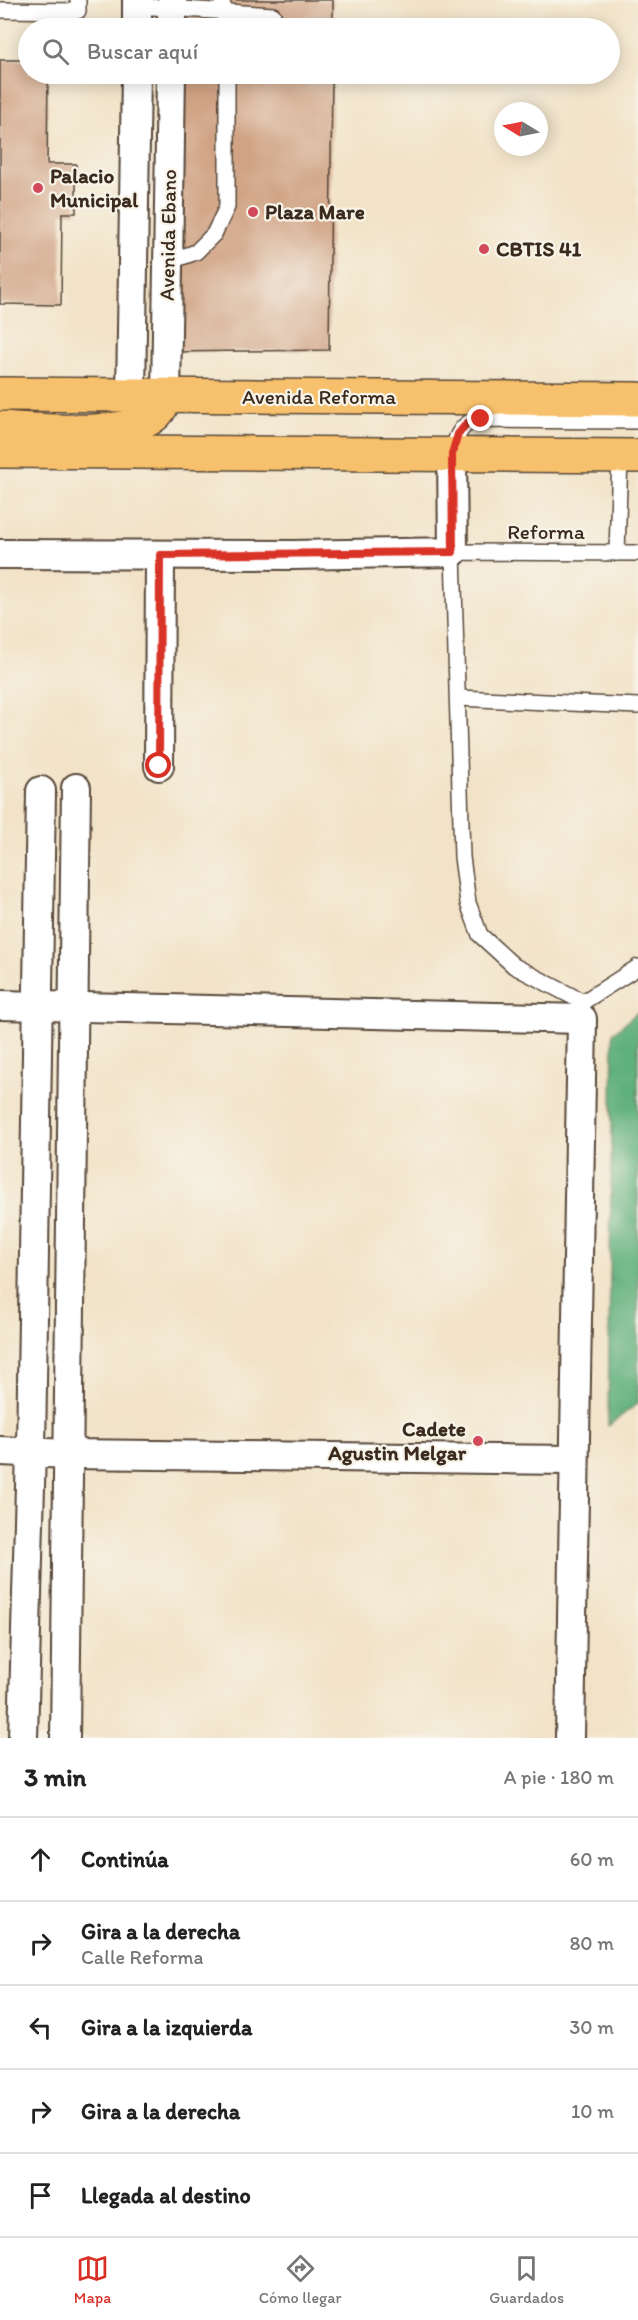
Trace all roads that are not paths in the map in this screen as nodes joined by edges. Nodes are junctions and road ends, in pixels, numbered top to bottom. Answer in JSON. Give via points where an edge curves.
{"nodes":[{"id":1,"x":78,"y":0,"type":"edge"},
{"id":2,"x":223,"y":6,"type":"edge"},
{"id":3,"x":0,"y":10,"type":"edge"},
{"id":4,"x":137,"y":12,"type":"edge"},
{"id":5,"x":172,"y":13,"type":"edge"},
{"id":6,"x":273,"y":15,"type":"dead end"},
{"id":7,"x":136,"y":84,"type":"edge"},
{"id":8,"x":171,"y":84,"type":"edge"},
{"id":9,"x":227,"y":84,"type":"edge"},
{"id":10,"x":168,"y":262,"type":"junction"},
{"id":11,"x":0,"y":394,"type":"edge"},
{"id":12,"x":131,"y":395,"type":"junction"},
{"id":13,"x":166,"y":396,"type":"junction"},
{"id":14,"x":638,"y":399,"type":"edge"},
{"id":15,"x":638,"y":421,"type":"edge"},
{"id":16,"x":0,"y":428,"type":"edge"},
{"id":17,"x":0,"y":452,"type":"edge"},
{"id":18,"x":452,"y":454,"type":"junction"},
{"id":19,"x":629,"y":456,"type":"edge"},
{"id":20,"x":453,"y":552,"type":"junction"},
{"id":21,"x":617,"y":553,"type":"junction"},
{"id":22,"x":638,"y":553,"type":"edge"},
{"id":23,"x":0,"y":554,"type":"edge"},
{"id":24,"x":160,"y":555,"type":"junction"},
{"id":25,"x":458,"y":698,"type":"junction"},
{"id":26,"x":638,"y":706,"type":"edge"},
{"id":27,"x":159,"y":766,"type":"dead end"},
{"id":28,"x":76,"y":788,"type":"dead end"},
{"id":29,"x":41,"y":791,"type":"dead end"},
{"id":30,"x":75,"y":918,"type":"junction"},
{"id":31,"x":39,"y":919,"type":"junction"},
{"id":32,"x":638,"y":967,"type":"edge"},
{"id":33,"x":0,"y":1005,"type":"edge"},
{"id":34,"x":38,"y":1006,"type":"junction"},
{"id":35,"x":75,"y":1006,"type":"junction"},
{"id":36,"x":582,"y":1011,"type":"junction"},
{"id":37,"x":35,"y":1175,"type":"junction"},
{"id":38,"x":73,"y":1175,"type":"junction"},
{"id":39,"x":34,"y":1213,"type":"junction"},
{"id":40,"x":73,"y":1214,"type":"junction"},
{"id":41,"x":71,"y":1348,"type":"junction"},
{"id":42,"x":32,"y":1349,"type":"junction"},
{"id":43,"x":0,"y":1451,"type":"edge"},
{"id":44,"x":30,"y":1453,"type":"junction"},
{"id":45,"x":69,"y":1454,"type":"junction"},
{"id":46,"x":574,"y":1461,"type":"junction"},
{"id":47,"x":28,"y":1547,"type":"junction"},
{"id":48,"x":68,"y":1549,"type":"junction"},
{"id":49,"x":23,"y":1728,"type":"edge"},
{"id":50,"x":65,"y":1728,"type":"edge"},
{"id":51,"x":570,"y":1738,"type":"edge"}],
"edges":[{"from":1,"to":3,"type":"lane","via":[[78,11]]},
{"from":2,"to":5,"type":"lane"},
{"from":2,"to":6,"type":"lane"},
{"from":4,"to":5,"type":"lane"},
{"from":7,"to":12,"type":"street","name":"Avenida Ebano"},
{"from":8,"to":10,"type":"street","name":"Avenida Ebano"},
{"from":9,"to":10,"type":"lane","via":[[227,207],[214,234],[196,252]]},
{"from":10,"to":13,"type":"street","name":"Avenida Ebano"},
{"from":11,"to":12,"type":"highway","name":"Avenida Reforma"},
{"from":12,"to":13,"type":"highway","name":"Avenida Reforma"},
{"from":13,"to":14,"type":"highway","name":"Avenida Reforma"},
{"from":13,"to":16,"type":"highway","via":[[153,416],[135,425],[106,430]]},
{"from":15,"to":18,"type":"lane","via":[[474,420],[458,434]]},
{"from":17,"to":18,"type":"highway"},
{"from":18,"to":19,"type":"highway"},
{"from":18,"to":20,"type":"street"},
{"from":19,"to":21,"type":"lane"},
{"from":20,"to":21,"type":"lane","name":"Reforma"},
{"from":20,"to":24,"type":"street"},
{"from":20,"to":25,"type":"lane"},
{"from":21,"to":22,"type":"lane","name":"Reforma"},
{"from":23,"to":24,"type":"street"},
{"from":24,"to":27,"type":"street"},
{"from":25,"to":26,"type":"lane"},
{"from":25,"to":36,"type":"lane","via":[[462,856],[468,903],[480,935],[514,966]]},
{"from":28,"to":30,"type":"street"},
{"from":29,"to":31,"type":"street"},
{"from":30,"to":31,"type":"street"},
{"from":30,"to":35,"type":"street"},
{"from":31,"to":34,"type":"street"},
{"from":32,"to":36,"type":"lane"},
{"from":33,"to":34,"type":"street"},
{"from":34,"to":35,"type":"street"},
{"from":34,"to":37,"type":"street"},
{"from":35,"to":36,"type":"street"},
{"from":35,"to":38,"type":"street"},
{"from":36,"to":46,"type":"street"},
{"from":37,"to":38,"type":"street"},
{"from":37,"to":39,"type":"street"},
{"from":38,"to":40,"type":"street"},
{"from":39,"to":40,"type":"street"},
{"from":39,"to":42,"type":"street"},
{"from":40,"to":41,"type":"street"},
{"from":41,"to":42,"type":"street"},
{"from":41,"to":45,"type":"street"},
{"from":42,"to":44,"type":"street"},
{"from":43,"to":44,"type":"street"},
{"from":44,"to":45,"type":"street"},
{"from":44,"to":47,"type":"street"},
{"from":45,"to":46,"type":"street"},
{"from":45,"to":48,"type":"street"},
{"from":46,"to":51,"type":"street"},
{"from":47,"to":48,"type":"street"},
{"from":47,"to":49,"type":"street"},
{"from":48,"to":50,"type":"street"},
{"from":49,"to":50,"type":"street"}]}
